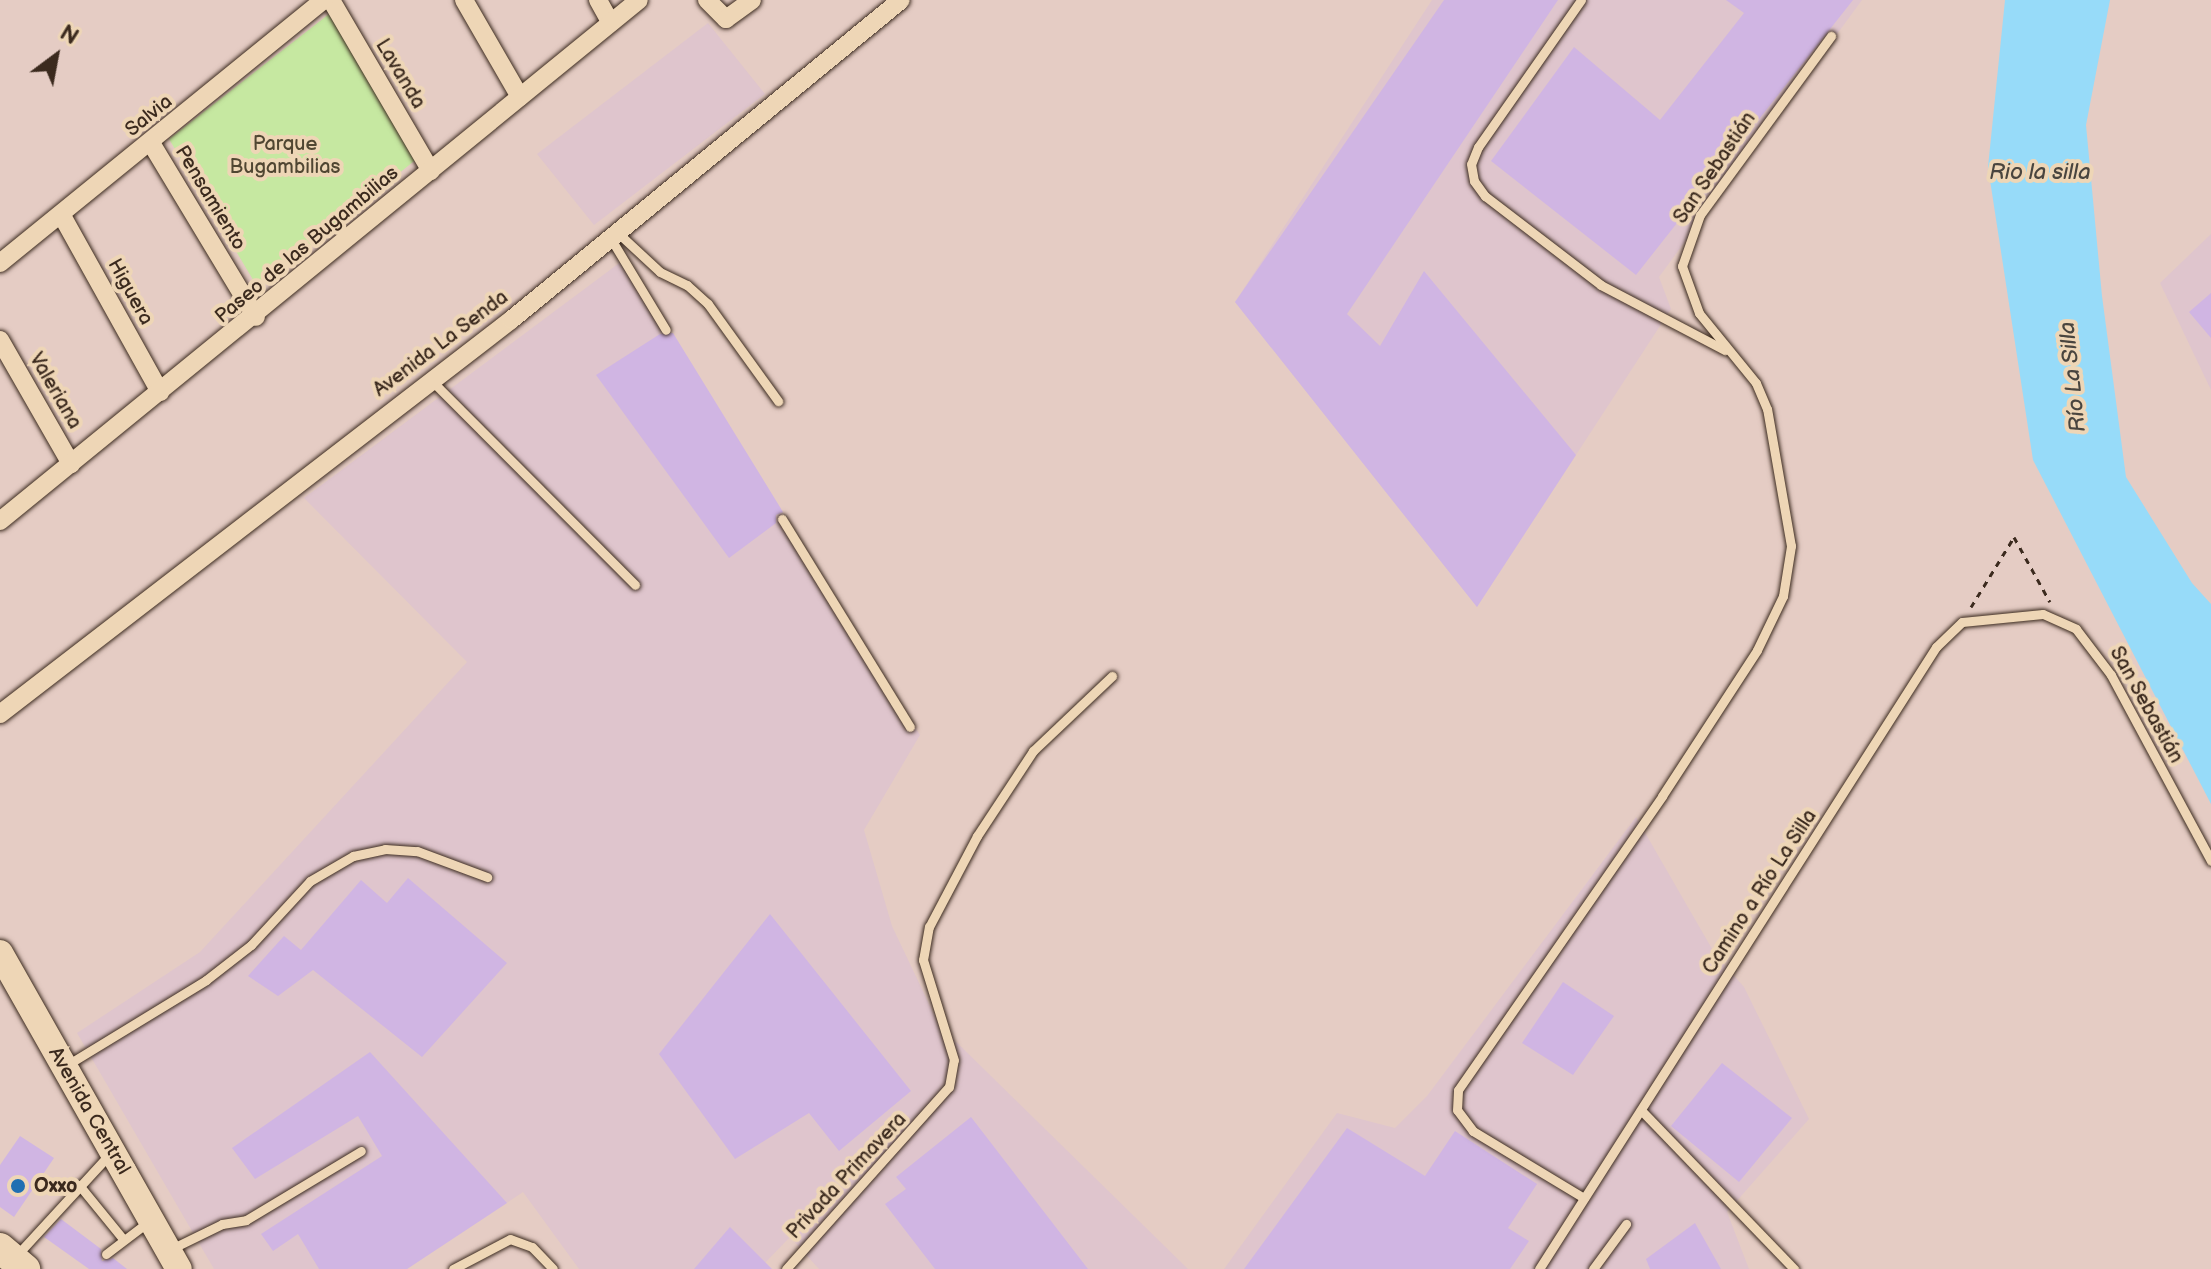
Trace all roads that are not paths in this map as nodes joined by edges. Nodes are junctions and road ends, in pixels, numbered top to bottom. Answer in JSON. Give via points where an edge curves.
{"nodes":[{"id":1,"x":324,"y":0,"type":"edge"},
{"id":2,"x":331,"y":0,"type":"edge"},
{"id":3,"x":464,"y":0,"type":"edge"},
{"id":4,"x":598,"y":0,"type":"edge"},
{"id":5,"x":639,"y":0,"type":"edge"},
{"id":6,"x":707,"y":0,"type":"edge"},
{"id":7,"x":752,"y":0,"type":"edge"},
{"id":8,"x":901,"y":0,"type":"edge"},
{"id":9,"x":1581,"y":0,"type":"edge"},
{"id":10,"x":611,"y":23,"type":"junction"},
{"id":11,"x":1831,"y":36,"type":"dead end"},
{"id":12,"x":520,"y":97,"type":"junction"},
{"id":13,"x":151,"y":143,"type":"junction"},
{"id":14,"x":431,"y":171,"type":"junction"},
{"id":15,"x":61,"y":214,"type":"junction"},
{"id":16,"x":614,"y":236,"type":"junction"},
{"id":17,"x":0,"y":263,"type":"edge"},
{"id":18,"x":256,"y":317,"type":"junction"},
{"id":19,"x":666,"y":330,"type":"dead end"},
{"id":20,"x":0,"y":340,"type":"edge"},
{"id":21,"x":1729,"y":352,"type":"junction"},
{"id":22,"x":431,"y":380,"type":"junction"},
{"id":23,"x":160,"y":392,"type":"junction"},
{"id":24,"x":778,"y":401,"type":"dead end"},
{"id":25,"x":71,"y":464,"type":"junction"},
{"id":26,"x":782,"y":519,"type":"dead end"},
{"id":27,"x":0,"y":521,"type":"edge"},
{"id":28,"x":635,"y":585,"type":"dead end"},
{"id":29,"x":1962,"y":622,"type":"joint"},
{"id":30,"x":1112,"y":676,"type":"dead end"},
{"id":31,"x":0,"y":714,"type":"edge"},
{"id":32,"x":910,"y":727,"type":"dead end"},
{"id":33,"x":2211,"y":861,"type":"edge"},
{"id":34,"x":487,"y":877,"type":"dead end"},
{"id":35,"x":0,"y":953,"type":"edge"},
{"id":36,"x":64,"y":1066,"type":"junction"},
{"id":37,"x":1641,"y":1110,"type":"junction"},
{"id":38,"x":112,"y":1151,"type":"junction"},
{"id":39,"x":361,"y":1151,"type":"dead end"},
{"id":40,"x":79,"y":1185,"type":"junction"},
{"id":41,"x":1584,"y":1198,"type":"junction"},
{"id":42,"x":151,"y":1220,"type":"junction"},
{"id":43,"x":1626,"y":1224,"type":"dead end"},
{"id":44,"x":123,"y":1239,"type":"junction"},
{"id":45,"x":106,"y":1254,"type":"dead end"},
{"id":46,"x":13,"y":1258,"type":"edge"},
{"id":47,"x":173,"y":1260,"type":"edge"},
{"id":48,"x":794,"y":1260,"type":"junction"},
{"id":49,"x":453,"y":1269,"type":"edge"},
{"id":50,"x":553,"y":1269,"type":"edge"},
{"id":51,"x":786,"y":1269,"type":"edge"},
{"id":52,"x":801,"y":1269,"type":"edge"},
{"id":53,"x":1539,"y":1269,"type":"edge"},
{"id":54,"x":1593,"y":1269,"type":"edge"},
{"id":55,"x":1794,"y":1269,"type":"edge"}],
"edges":[{"from":1,"to":13,"type":"street","name":"Salvia"},
{"from":2,"to":14,"type":"street","name":"Lavanda"},
{"from":3,"to":12,"type":"street"},
{"from":4,"to":10,"type":"street"},
{"from":5,"to":10,"type":"street","name":"Paseo de las Bugambilias"},
{"from":6,"to":7,"type":"street","via":[[726,19]]},
{"from":8,"to":16,"type":"street","name":"Avenida La Senda"},
{"from":9,"to":21,"type":"lane","via":[[1478,147],[1471,164],[1474,181],[1485,196],[1601,285]]},
{"from":10,"to":12,"type":"street","name":"Paseo de las Bugambilias"},
{"from":11,"to":21,"type":"lane","name":"San Sebastián","via":[[1700,215],[1687,241],[1682,266],[1687,289]]},
{"from":12,"to":14,"type":"street","name":"Paseo de las Bugambilias"},
{"from":13,"to":15,"type":"street","name":"Salvia"},
{"from":13,"to":18,"type":"street","name":"Pensamiento"},
{"from":14,"to":18,"type":"street","name":"Paseo de las Bugambilias"},
{"from":15,"to":17,"type":"street","name":"Salvia"},
{"from":15,"to":23,"type":"street","name":"Higuera"},
{"from":16,"to":19,"type":"lane"},
{"from":16,"to":22,"type":"street","name":"Avenida La Senda"},
{"from":16,"to":24,"type":"lane","via":[[708,304]]},
{"from":18,"to":23,"type":"street","name":"Paseo de las Bugambilias"},
{"from":20,"to":25,"type":"street","name":"Valeriana"},
{"from":21,"to":41,"type":"lane","name":"San Sebastián","via":[[1756,383],[1767,409],[1791,546],[1789,574],[1771,623],[1662,796],[1458,1090],[1457,1110],[1473,1131]]},
{"from":22,"to":28,"type":"lane"},
{"from":22,"to":31,"type":"street","name":"Avenida La Senda"},
{"from":23,"to":25,"type":"street","name":"Paseo de las Bugambilias"},
{"from":25,"to":27,"type":"street","name":"Paseo de las Bugambilias"},
{"from":26,"to":32,"type":"lane"},
{"from":29,"to":33,"type":"lane","name":"San Sebastián","via":[[2043,614],[2060,620],[2094,647]]},
{"from":29,"to":37,"type":"lane","name":"Camino a Río La Silla","via":[[1936,647]]},
{"from":30,"to":48,"type":"lane","name":"Privada Primavera","via":[[1050,732],[1025,763],[929,927],[923,960],[954,1060],[949,1087]]},
{"from":34,"to":36,"type":"lane","via":[[417,851],[385,849],[341,861],[310,881],[251,945],[206,980]]},
{"from":35,"to":36,"type":"main road","name":"Avenida Central"},
{"from":36,"to":38,"type":"main road","name":"Avenida Central"},
{"from":37,"to":41,"type":"lane","name":"Camino a Río La Silla"},
{"from":37,"to":55,"type":"lane"},
{"from":38,"to":40,"type":"lane"},
{"from":38,"to":42,"type":"main road","name":"Avenida Central"},
{"from":39,"to":47,"type":"lane","via":[[246,1220],[222,1224]]},
{"from":40,"to":44,"type":"lane"},
{"from":40,"to":46,"type":"lane"},
{"from":41,"to":53,"type":"lane","name":"Camino a Río La Silla"},
{"from":42,"to":44,"type":"lane"},
{"from":42,"to":47,"type":"main road","name":"Avenida Central"},
{"from":43,"to":54,"type":"lane"},
{"from":44,"to":45,"type":"lane"},
{"from":48,"to":51,"type":"lane","name":"Privada Primavera"},
{"from":48,"to":52,"type":"lane"},
{"from":49,"to":50,"type":"lane","via":[[498,1242],[523,1242]]}]}
